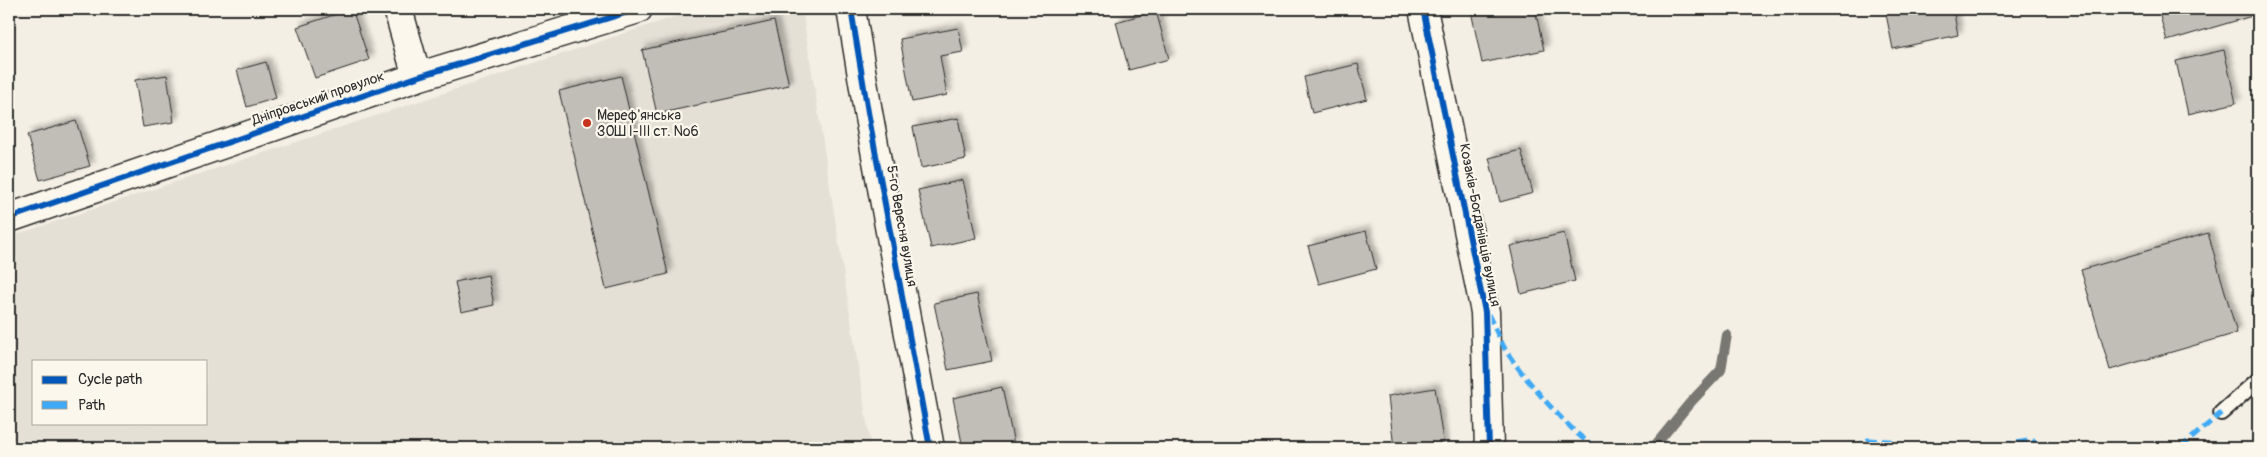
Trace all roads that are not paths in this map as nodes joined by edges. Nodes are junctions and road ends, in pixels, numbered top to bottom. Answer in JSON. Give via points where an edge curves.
{"nodes":[{"id":1,"x":398,"y":9,"type":"edge"},
{"id":2,"x":638,"y":9,"type":"edge"},
{"id":3,"x":851,"y":9,"type":"edge"},
{"id":4,"x":1423,"y":9,"type":"edge"},
{"id":5,"x":417,"y":77,"type":"junction"},
{"id":6,"x":9,"y":218,"type":"edge"},
{"id":7,"x":2258,"y":380,"type":"edge"},
{"id":8,"x":2221,"y":413,"type":"dead end"},
{"id":9,"x":930,"y":448,"type":"edge"},
{"id":10,"x":1489,"y":448,"type":"edge"}],
"edges":[{"from":1,"to":5,"type":"street"},
{"from":2,"to":5,"type":"street","name":"Дніпровський провулок"},
{"from":3,"to":9,"type":"street","name":"5-го Вересня вулиця"},
{"from":4,"to":10,"type":"street","name":"Козаків-Богданівців вулиця","via":[[1485,312]]},
{"from":5,"to":6,"type":"street","name":"Дніпровський провулок"},
{"from":7,"to":8,"type":"lane"}]}
